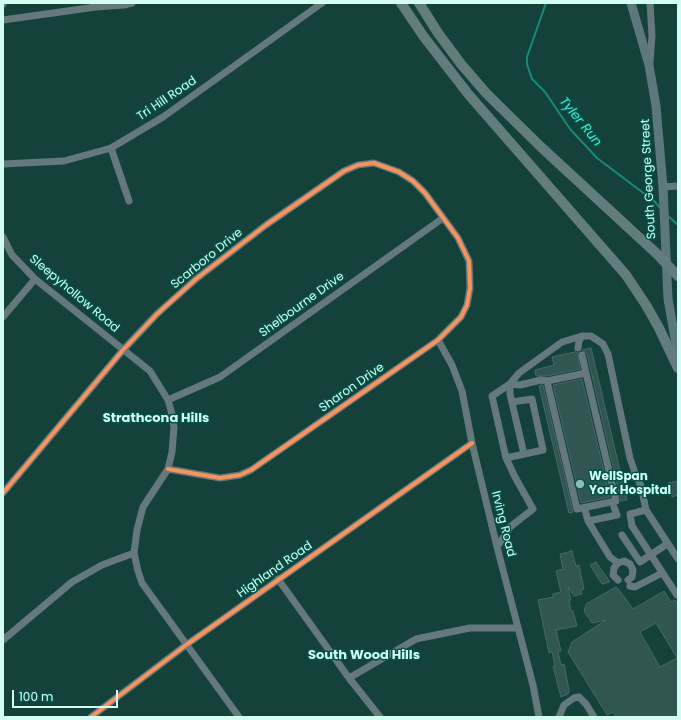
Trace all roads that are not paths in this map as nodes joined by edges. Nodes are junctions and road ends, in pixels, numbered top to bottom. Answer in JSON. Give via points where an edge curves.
{"nodes":[{"id":1,"x":132,"y":3,"type":"edge"},
{"id":2,"x":322,"y":3,"type":"edge"},
{"id":3,"x":401,"y":3,"type":"edge"},
{"id":4,"x":419,"y":3,"type":"edge"},
{"id":5,"x":631,"y":3,"type":"edge"},
{"id":6,"x":650,"y":3,"type":"edge"},
{"id":7,"x":97,"y":5,"type":"edge"},
{"id":8,"x":3,"y":20,"type":"edge"},
{"id":9,"x":649,"y":65,"type":"junction"},
{"id":10,"x":111,"y":148,"type":"junction"},
{"id":11,"x":3,"y":164,"type":"edge"},
{"id":12,"x":678,"y":186,"type":"edge"},
{"id":13,"x":663,"y":188,"type":"junction"},
{"id":14,"x":129,"y":201,"type":"dead end"},
{"id":15,"x":443,"y":218,"type":"junction"},
{"id":16,"x":3,"y":237,"type":"edge"},
{"id":17,"x":458,"y":238,"type":"joint"},
{"id":18,"x":678,"y":276,"type":"edge"},
{"id":19,"x":35,"y":279,"type":"junction"},
{"id":20,"x":3,"y":317,"type":"edge"},
{"id":21,"x":582,"y":336,"type":"junction"},
{"id":22,"x":438,"y":340,"type":"junction"},
{"id":23,"x":578,"y":348,"type":"dead end"},
{"id":24,"x":123,"y":350,"type":"junction"},
{"id":25,"x":582,"y":355,"type":"dead end"},
{"id":26,"x":678,"y":355,"type":"edge"},
{"id":27,"x":678,"y":368,"type":"edge"},
{"id":28,"x":586,"y":374,"type":"junction"},
{"id":29,"x":547,"y":381,"type":"junction"},
{"id":30,"x":510,"y":384,"type":"junction"},
{"id":31,"x":168,"y":400,"type":"junction"},
{"id":32,"x":512,"y":402,"type":"junction"},
{"id":33,"x":472,"y":443,"type":"junction"},
{"id":34,"x":524,"y":454,"type":"junction"},
{"id":35,"x":506,"y":458,"type":"junction"},
{"id":36,"x":168,"y":469,"type":"junction"},
{"id":37,"x":3,"y":493,"type":"edge"},
{"id":38,"x":614,"y":507,"type":"dead end"},
{"id":39,"x":585,"y":510,"type":"dead end"},
{"id":40,"x":646,"y":510,"type":"junction"},
{"id":41,"x":630,"y":514,"type":"junction"},
{"id":42,"x":617,"y":515,"type":"junction"},
{"id":43,"x":588,"y":521,"type":"junction"},
{"id":44,"x":622,"y":535,"type":"dead end"},
{"id":45,"x":667,"y":544,"type":"junction"},
{"id":46,"x":497,"y":547,"type":"junction"},
{"id":47,"x":134,"y":553,"type":"junction"},
{"id":48,"x":678,"y":559,"type":"edge"},
{"id":49,"x":618,"y":563,"type":"junction"},
{"id":50,"x":662,"y":573,"type":"junction"},
{"id":51,"x":278,"y":580,"type":"junction"},
{"id":52,"x":618,"y":580,"type":"dead end"},
{"id":53,"x":677,"y":596,"type":"edge"},
{"id":54,"x":518,"y":628,"type":"junction"},
{"id":55,"x":3,"y":640,"type":"edge"},
{"id":56,"x":186,"y":645,"type":"junction"},
{"id":57,"x":350,"y":678,"type":"junction"},
{"id":58,"x":94,"y":716,"type":"edge"},
{"id":59,"x":239,"y":717,"type":"edge"},
{"id":60,"x":380,"y":717,"type":"edge"},
{"id":61,"x":539,"y":717,"type":"edge"},
{"id":62,"x":559,"y":717,"type":"edge"},
{"id":63,"x":594,"y":717,"type":"edge"}],
"edges":[{"from":1,"to":7,"type":"street"},
{"from":2,"to":10,"type":"street","name":"Tri Hill Road","via":[[163,117]]},
{"from":3,"to":27,"type":"highway","via":[[469,95],[630,280],[659,328]]},
{"from":4,"to":18,"type":"highway","bridge":true,"via":[[461,64],[486,93]]},
{"from":5,"to":9,"type":"main road","name":"South George Street"},
{"from":6,"to":9,"type":"street","via":[[652,36]]},
{"from":7,"to":8,"type":"street"},
{"from":9,"to":13,"type":"main road","name":"South George Street","via":[[656,106]]},
{"from":10,"to":11,"type":"street","name":"Tri Hill Road","via":[[64,161]]},
{"from":10,"to":14,"type":"street"},
{"from":12,"to":13,"type":"street"},
{"from":13,"to":26,"type":"main road","name":"South George Street","via":[[668,299]]},
{"from":15,"to":17,"type":"street","name":"Scarboro Drive"},
{"from":15,"to":24,"type":"street","name":"Scarboro Drive","via":[[425,193],[399,172],[374,163],[358,165],[344,171],[266,224],[196,279],[157,314]]},
{"from":15,"to":31,"type":"street","name":"Shelbourne Drive","via":[[220,377]]},
{"from":16,"to":19,"type":"street","name":"Sleepyhollow Road","via":[[12,254]]},
{"from":17,"to":22,"type":"street","name":"Sharon Drive","via":[[469,261],[470,288],[467,305],[460,317]]},
{"from":19,"to":20,"type":"street"},
{"from":19,"to":24,"type":"street","name":"Sleepyhollow Road"},
{"from":21,"to":23,"type":"street"},
{"from":21,"to":30,"type":"street","via":[[562,342],[519,373]]},
{"from":21,"to":40,"type":"street","via":[[591,336],[603,344],[608,354],[630,458],[641,486]]},
{"from":22,"to":33,"type":"street","name":"Irving Road","via":[[452,365],[462,391]]},
{"from":22,"to":36,"type":"street","name":"Sharon Drive","via":[[251,470],[240,475],[220,478]]},
{"from":24,"to":31,"type":"street","name":"Sleepyhollow Road","via":[[150,372]]},
{"from":24,"to":37,"type":"street","name":"Scarboro Drive"},
{"from":25,"to":28,"type":"street"},
{"from":28,"to":29,"type":"street"},
{"from":28,"to":29,"type":"street","via":[[616,501],[577,509]]},
{"from":29,"to":30,"type":"street"},
{"from":30,"to":32,"type":"street"},
{"from":30,"to":35,"type":"street","via":[[492,396]]},
{"from":31,"to":36,"type":"street","name":"Sleepyhollow Road","via":[[174,427]]},
{"from":32,"to":34,"type":"street"},
{"from":32,"to":34,"type":"street","via":[[532,399],[543,450]]},
{"from":33,"to":46,"type":"street","name":"Irving Road"},
{"from":33,"to":51,"type":"street","name":"Highland Road"},
{"from":34,"to":35,"type":"street"},
{"from":35,"to":46,"type":"street","via":[[533,509],[510,527]]},
{"from":36,"to":47,"type":"street","name":"Sleepyhollow Road","via":[[143,507]]},
{"from":38,"to":42,"type":"street"},
{"from":39,"to":43,"type":"street"},
{"from":40,"to":41,"type":"street"},
{"from":40,"to":45,"type":"street"},
{"from":41,"to":42,"type":"street"},
{"from":41,"to":50,"type":"street","bridge":true,"via":[[632,526]]},
{"from":42,"to":43,"type":"street"},
{"from":43,"to":49,"type":"street","via":[[610,557]]},
{"from":44,"to":45,"type":"street","via":[[640,562]]},
{"from":45,"to":48,"type":"street"},
{"from":46,"to":54,"type":"street","name":"Irving Road"},
{"from":47,"to":55,"type":"street","via":[[102,565],[72,582]]},
{"from":47,"to":56,"type":"street","name":"Sleepyhollow Road","via":[[142,583]]},
{"from":49,"to":50,"type":"street","via":[[624,561],[630,564],[633,574],[629,583],[635,587]]},
{"from":49,"to":52,"type":"street","via":[[613,571]]},
{"from":50,"to":53,"type":"street","bridge":true},
{"from":51,"to":56,"type":"street","name":"Highland Road"},
{"from":51,"to":57,"type":"street"},
{"from":54,"to":57,"type":"street","via":[[470,628],[416,639]]},
{"from":54,"to":61,"type":"street","name":"Irving Road"},
{"from":56,"to":58,"type":"street","name":"Highland Road"},
{"from":56,"to":59,"type":"street","name":"Sleepyhollow Road"},
{"from":57,"to":60,"type":"street"},
{"from":62,"to":63,"type":"street","via":[[564,705],[574,698],[579,698],[586,704]]}]}
